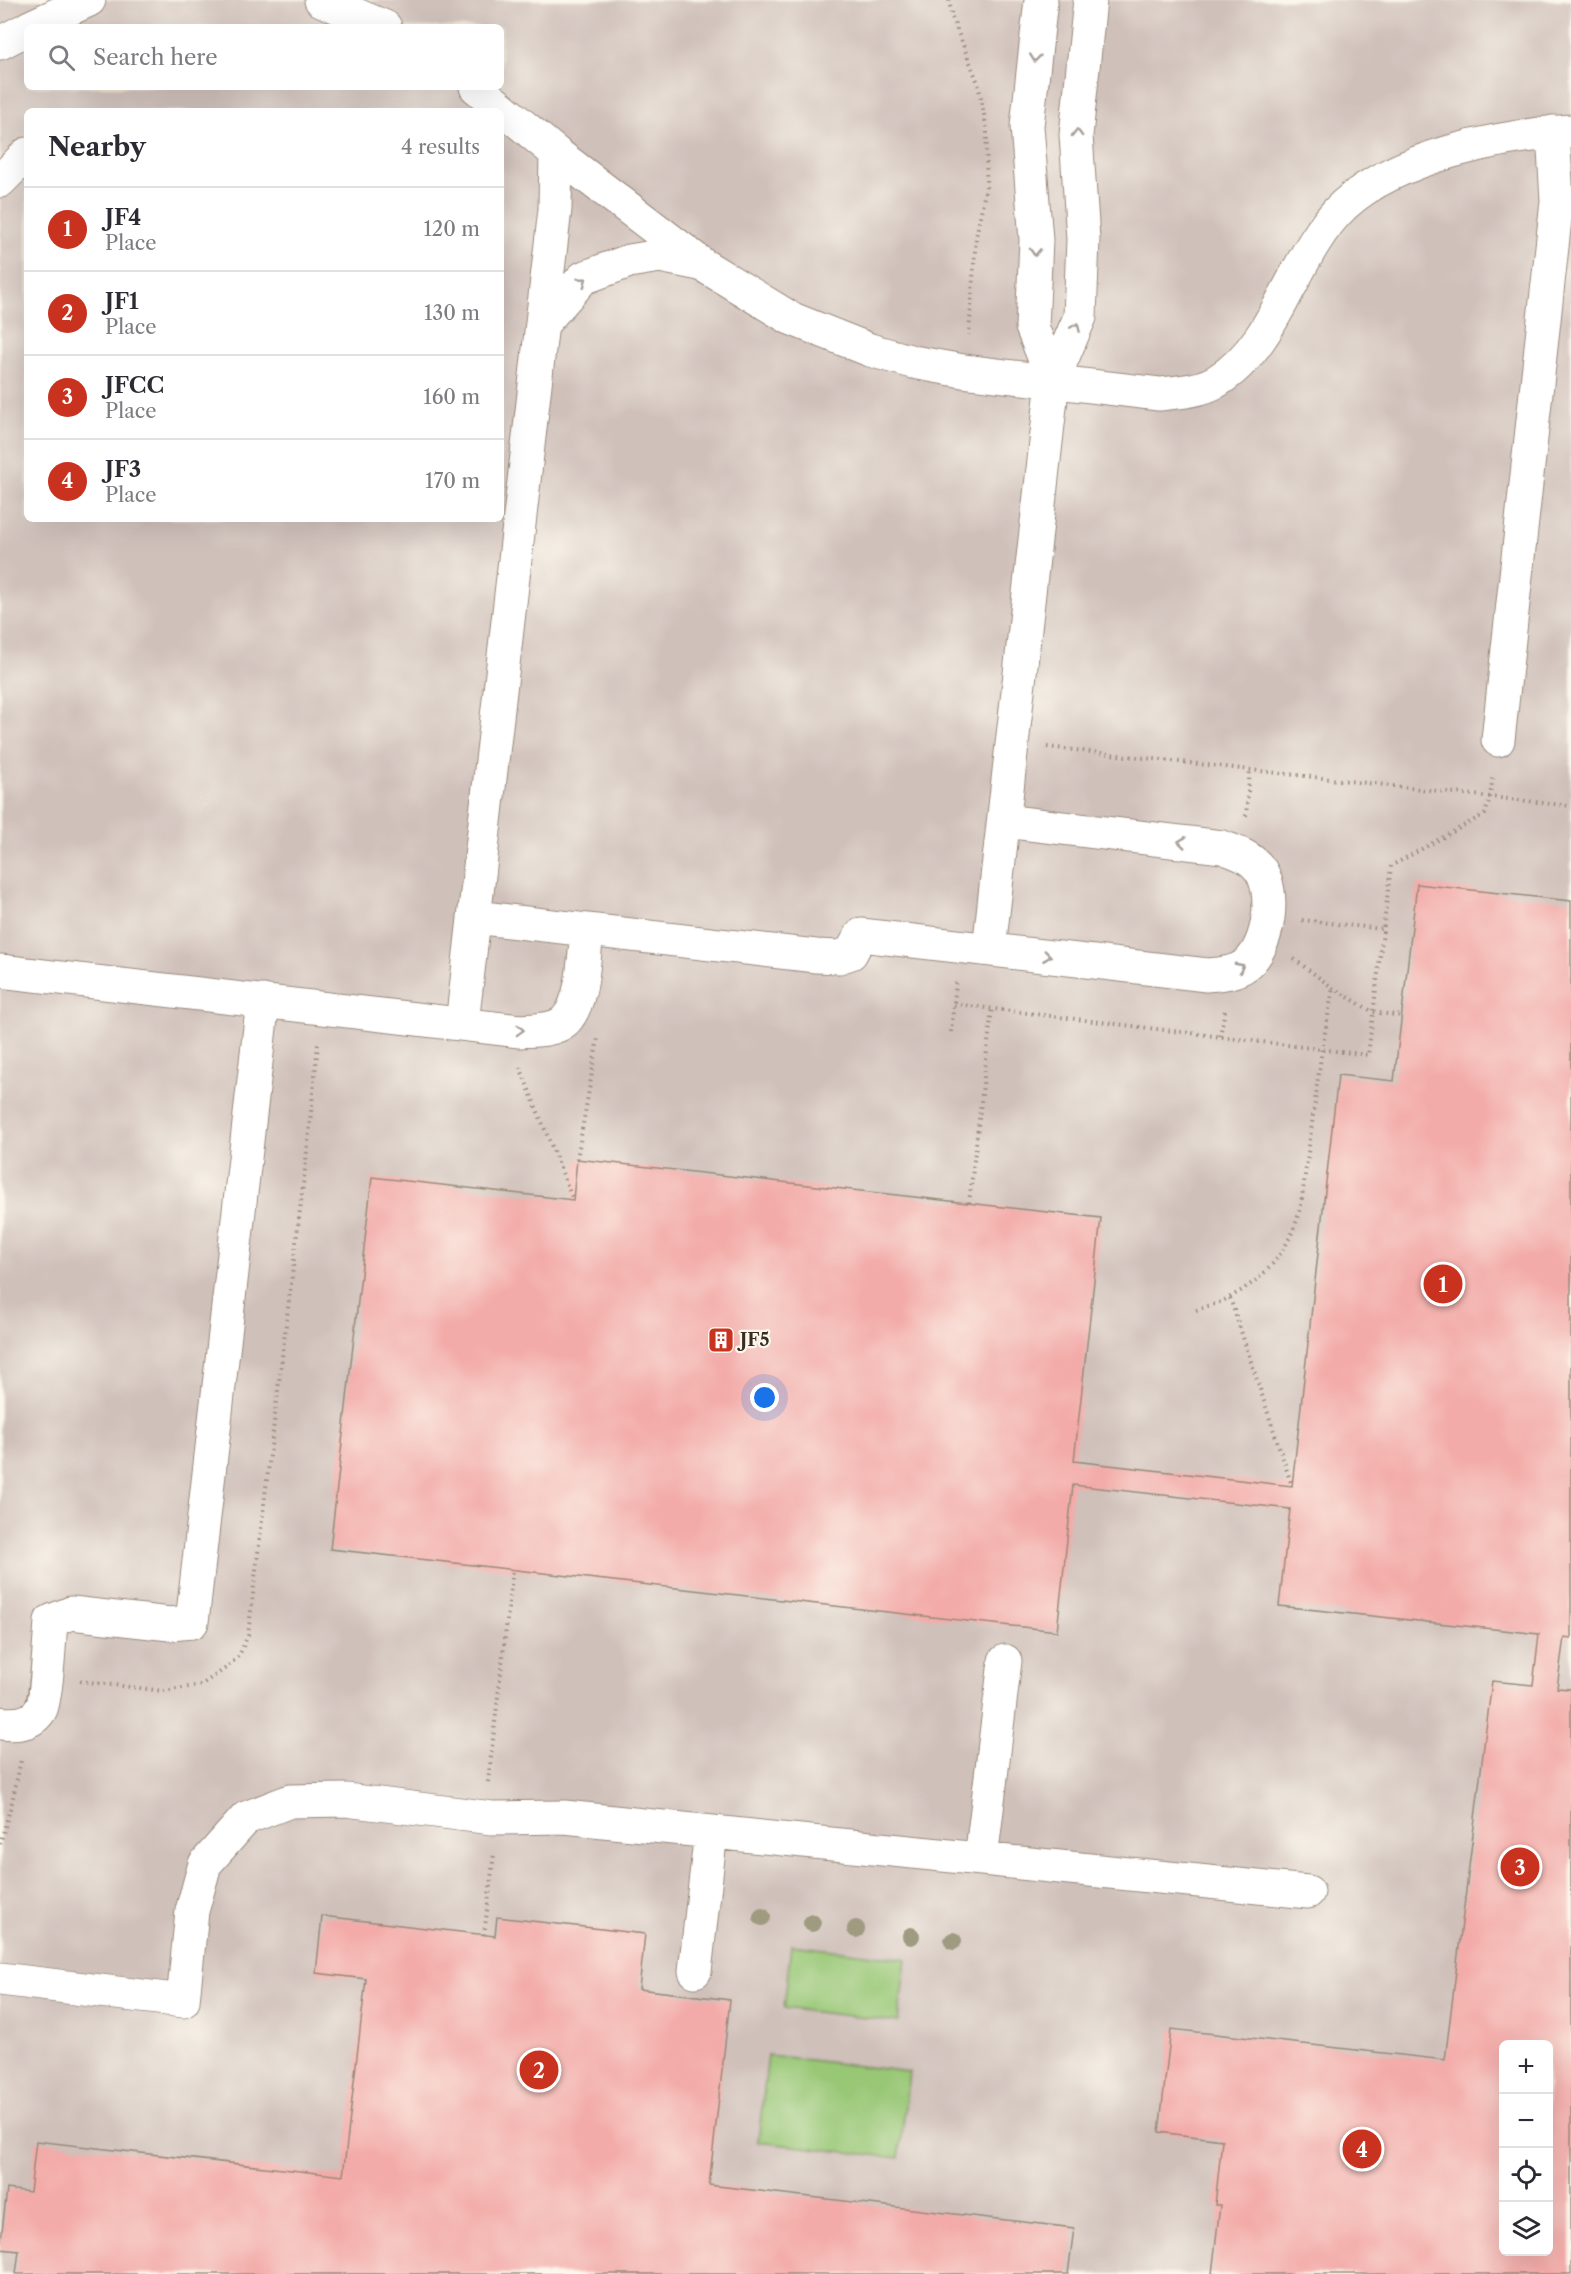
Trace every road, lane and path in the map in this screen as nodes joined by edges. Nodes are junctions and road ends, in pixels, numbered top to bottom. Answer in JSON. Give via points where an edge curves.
{"nodes":[{"id":1,"x":89,"y":0,"type":"edge"},
{"id":2,"x":321,"y":0,"type":"edge"},
{"id":3,"x":949,"y":0,"type":"edge"},
{"id":4,"x":1041,"y":0,"type":"edge"},
{"id":5,"x":1090,"y":0,"type":"edge"},
{"id":6,"x":38,"y":24,"type":"edge"},
{"id":7,"x":378,"y":24,"type":"edge"},
{"id":8,"x":24,"y":31,"type":"edge"},
{"id":9,"x":0,"y":43,"type":"edge"},
{"id":10,"x":480,"y":90,"type":"edge"},
{"id":11,"x":501,"y":108,"type":"edge"},
{"id":12,"x":504,"y":110,"type":"edge"},
{"id":13,"x":1562,"y":132,"type":"edge"},
{"id":14,"x":556,"y":153,"type":"junction"},
{"id":15,"x":24,"y":157,"type":"edge"},
{"id":16,"x":0,"y":181,"type":"edge"},
{"id":17,"x":703,"y":264,"type":"junction"},
{"id":18,"x":543,"y":323,"type":"junction"},
{"id":19,"x":968,"y":342,"type":"dead end"},
{"id":20,"x":1053,"y":380,"type":"junction"},
{"id":21,"x":1498,"y":740,"type":"dead end"},
{"id":22,"x":1038,"y":746,"type":"dead end"},
{"id":23,"x":1571,"y":806,"type":"edge"},
{"id":24,"x":1004,"y":821,"type":"junction"},
{"id":25,"x":474,"y":917,"type":"junction"},
{"id":26,"x":1298,"y":920,"type":"dead end"},
{"id":27,"x":1383,"y":929,"type":"dead end"},
{"id":28,"x":587,"y":930,"type":"junction"},
{"id":29,"x":989,"y":949,"type":"junction"},
{"id":30,"x":1289,"y":955,"type":"dead end"},
{"id":31,"x":0,"y":971,"type":"edge"},
{"id":32,"x":956,"y":981,"type":"dead end"},
{"id":33,"x":1333,"y":988,"type":"junction"},
{"id":34,"x":263,"y":1001,"type":"junction"},
{"id":35,"x":992,"y":1009,"type":"dead end"},
{"id":36,"x":1402,"y":1016,"type":"dead end"},
{"id":37,"x":462,"y":1024,"type":"junction"},
{"id":38,"x":519,"y":1031,"type":"junction"},
{"id":39,"x":599,"y":1032,"type":"dead end"},
{"id":40,"x":951,"y":1032,"type":"dead end"},
{"id":41,"x":577,"y":1159,"type":"dead end"},
{"id":42,"x":573,"y":1200,"type":"dead end"},
{"id":43,"x":969,"y":1203,"type":"dead end"},
{"id":44,"x":1230,"y":1298,"type":"junction"},
{"id":45,"x":1196,"y":1310,"type":"dead end"},
{"id":46,"x":1292,"y":1486,"type":"dead end"},
{"id":47,"x":513,"y":1569,"type":"dead end"},
{"id":48,"x":1005,"y":1661,"type":"dead end"},
{"id":49,"x":0,"y":1723,"type":"edge"},
{"id":50,"x":488,"y":1782,"type":"dead end"},
{"id":51,"x":711,"y":1832,"type":"junction"},
{"id":52,"x":494,"y":1853,"type":"dead end"},
{"id":53,"x":981,"y":1859,"type":"junction"},
{"id":54,"x":1308,"y":1892,"type":"dead end"},
{"id":55,"x":484,"y":1935,"type":"dead end"},
{"id":56,"x":695,"y":1971,"type":"dead end"},
{"id":57,"x":0,"y":1979,"type":"edge"}],
"edges":[{"from":1,"to":6,"type":"lane"},
{"from":2,"to":7,"type":"lane"},
{"from":3,"to":19,"type":"path","via":[[978,83],[987,130],[986,187],[976,237]]},
{"from":4,"to":20,"type":"lane","one_way":true,"via":[[1027,126],[1036,240],[1032,327]]},
{"from":20,"to":5,"type":"lane","one_way":true,"via":[[1080,317],[1083,239],[1076,135]]},
{"from":8,"to":9,"type":"lane"},
{"from":10,"to":11,"type":"lane"},
{"from":12,"to":14,"type":"lane"},
{"from":13,"to":20,"type":"lane","via":[[1467,147],[1412,164],[1345,205],[1318,235],[1263,333],[1239,364],[1216,382],[1159,394]]},
{"from":13,"to":21,"type":"lane"},
{"from":14,"to":17,"type":"lane"},
{"from":14,"to":18,"type":"lane","via":[[555,209]]},
{"from":15,"to":16,"type":"lane"},
{"from":18,"to":17,"type":"lane","one_way":true,"via":[[584,278],[628,261],[660,256]]},
{"from":17,"to":20,"type":"lane","via":[[790,318],[870,350],[963,371]]},
{"from":18,"to":25,"type":"lane"},
{"from":20,"to":24,"type":"lane"},
{"from":22,"to":23,"type":"path"},
{"from":24,"to":29,"type":"lane"},
{"from":29,"to":24,"type":"lane","one_way":true,"via":[[1207,975],[1227,973],[1247,964],[1263,940],[1269,915],[1268,892],[1259,869],[1244,855],[1222,847]]},
{"from":25,"to":28,"type":"lane"},
{"from":25,"to":37,"type":"lane"},
{"from":26,"to":27,"type":"path"},
{"from":28,"to":29,"type":"lane","via":[[839,957],[851,953],[861,935]]},
{"from":38,"to":28,"type":"lane","one_way":true,"via":[[543,1030],[564,1022],[576,1003]]},
{"from":30,"to":33,"type":"path"},
{"from":31,"to":34,"type":"lane"},
{"from":32,"to":40,"type":"path"},
{"from":33,"to":36,"type":"path","via":[[1373,1012]]},
{"from":33,"to":44,"type":"path","via":[[1302,1205],[1295,1230],[1271,1266]]},
{"from":34,"to":37,"type":"lane"},
{"from":34,"to":49,"type":"lane","via":[[192,1622],[170,1624],[71,1613],[51,1621],[42,1708],[31,1720]]},
{"from":35,"to":43,"type":"path"},
{"from":37,"to":38,"type":"lane"},
{"from":38,"to":42,"type":"path","via":[[517,1059]]},
{"from":39,"to":41,"type":"path"},
{"from":44,"to":45,"type":"path"},
{"from":44,"to":46,"type":"path"},
{"from":47,"to":50,"type":"path"},
{"from":48,"to":53,"type":"lane"},
{"from":51,"to":53,"type":"lane"},
{"from":51,"to":56,"type":"lane"},
{"from":51,"to":57,"type":"lane","via":[[564,1817],[492,1818],[346,1800],[290,1801],[246,1818],[205,1864],[192,1911],[183,2001]]},
{"from":52,"to":55,"type":"path"},
{"from":53,"to":54,"type":"lane"}]}
